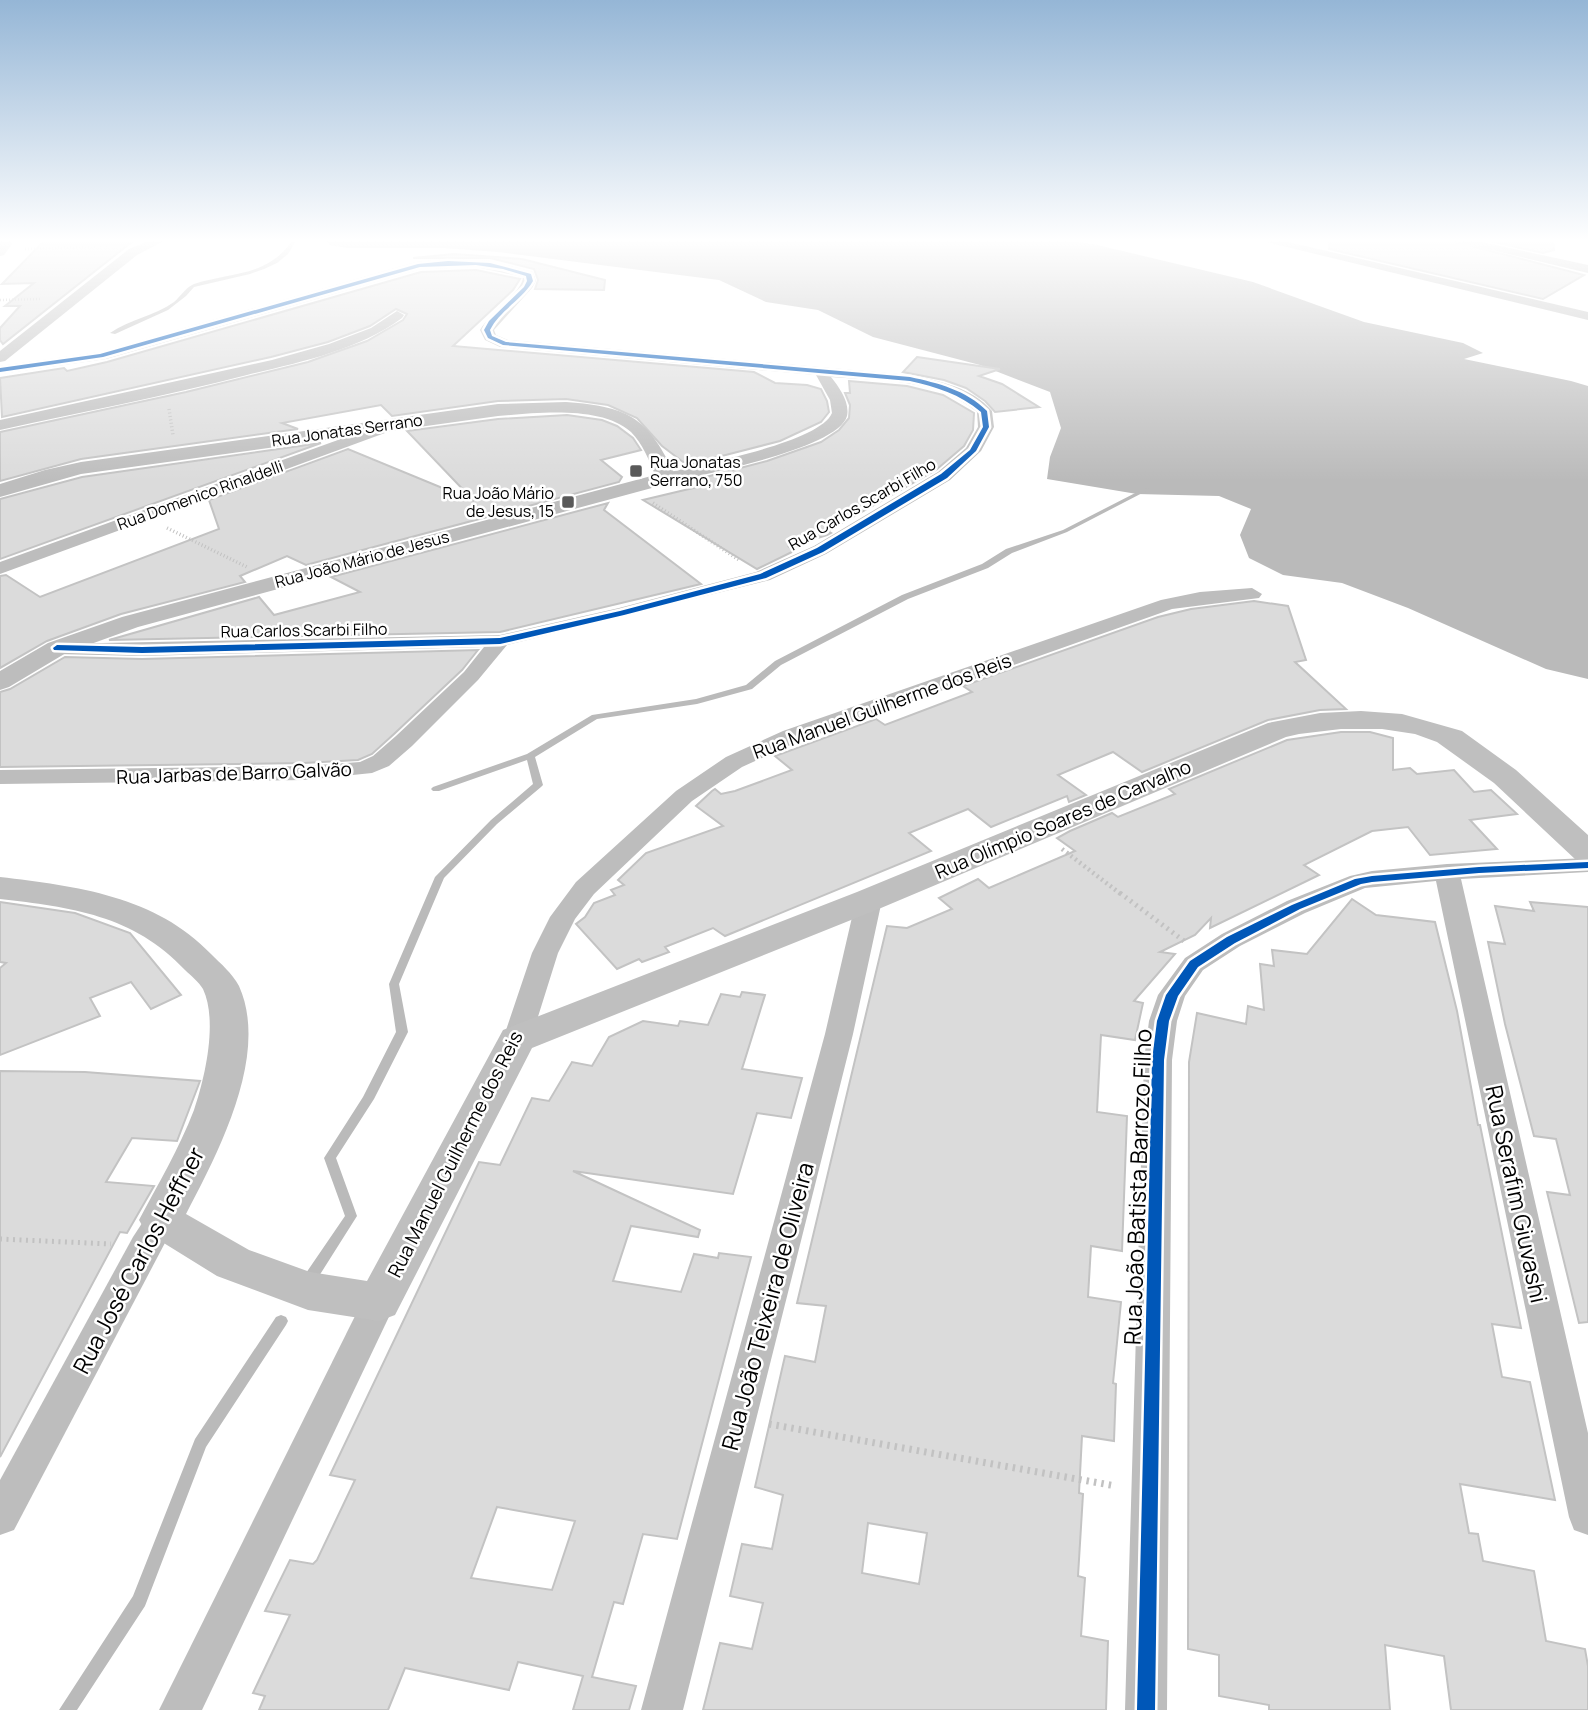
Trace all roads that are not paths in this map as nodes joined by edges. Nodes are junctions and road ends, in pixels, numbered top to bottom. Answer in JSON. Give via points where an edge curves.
{"nodes":[{"id":1,"x":45,"y":321,"type":"edge"},
{"id":2,"x":221,"y":321,"type":"edge"},
{"id":3,"x":392,"y":321,"type":"edge"},
{"id":4,"x":491,"y":321,"type":"edge"},
{"id":5,"x":0,"y":358,"type":"edge"},
{"id":6,"x":0,"y":370,"type":"edge"},
{"id":7,"x":820,"y":370,"type":"junction"},
{"id":8,"x":400,"y":422,"type":"junction"},
{"id":9,"x":0,"y":425,"type":"edge"},
{"id":10,"x":667,"y":478,"type":"junction"},
{"id":11,"x":0,"y":491,"type":"edge"},
{"id":12,"x":0,"y":568,"type":"edge"},
{"id":13,"x":1252,"y":594,"type":"dead end"},
{"id":14,"x":500,"y":641,"type":"junction"},
{"id":15,"x":57,"y":648,"type":"junction"},
{"id":16,"x":0,"y":681,"type":"edge"},
{"id":17,"x":0,"y":777,"type":"edge"},
{"id":18,"x":1588,"y":852,"type":"edge"},
{"id":19,"x":1588,"y":865,"type":"edge"},
{"id":20,"x":1447,"y":872,"type":"junction"},
{"id":21,"x":0,"y":888,"type":"edge"},
{"id":22,"x":869,"y":900,"type":"junction"},
{"id":23,"x":517,"y":1038,"type":"junction"},
{"id":24,"x":153,"y":1233,"type":"junction"},
{"id":25,"x":379,"y":1302,"type":"junction"},
{"id":26,"x":0,"y":1517,"type":"edge"},
{"id":27,"x":1588,"y":1517,"type":"edge"},
{"id":28,"x":180,"y":1710,"type":"edge"},
{"id":29,"x":662,"y":1710,"type":"edge"},
{"id":30,"x":1146,"y":1710,"type":"edge"}],
"edges":[{"from":1,"to":5,"type":"street"},
{"from":2,"to":6,"type":"street","name":"Rua Carlos Scarbi Filho","via":[[101,356]]},
{"from":3,"to":9,"type":"street","via":[[384,329],[321,351]]},
{"from":4,"to":7,"type":"street","name":"Rua Carlos Scarbi Filho","via":[[487,330],[490,337],[505,344]]},
{"from":7,"to":10,"type":"street","name":"Rua João Mário de Jesus","via":[[840,409],[838,419],[826,430],[773,451]]},
{"from":7,"to":14,"type":"street","name":"Rua Carlos Scarbi Filho","via":[[943,386],[968,396],[984,411],[986,427],[973,451],[944,476],[820,550],[763,576]]},
{"from":8,"to":10,"type":"street","name":"Rua Jonatas Serrano","via":[[543,408],[610,415],[632,424],[646,439]]},
{"from":8,"to":11,"type":"street","name":"Rua Jonatas Serrano","via":[[52,474]]},
{"from":8,"to":12,"type":"street","name":"Rua Domenico Rinaldelli"},
{"from":10,"to":15,"type":"street","name":"Rua João Mário de Jesus","via":[[276,581],[130,622]]},
{"from":13,"to":23,"type":"street","name":"Rua Manuel Guilherme dos Reis","via":[[1168,604],[791,736],[734,762],[684,796],[585,888],[563,917],[545,953]]},
{"from":14,"to":15,"type":"street","name":"Rua Carlos Scarbi Filho"},
{"from":14,"to":17,"type":"street","name":"Rua Jarbas de Barro Galvão","via":[[404,741],[381,761],[364,768],[304,773]]},
{"from":15,"to":16,"type":"street","name":"Rua João Mário de Jesus"},
{"from":18,"to":22,"type":"main road","name":"Rua Olímpio Soares de Carvalho","via":[[1507,776],[1446,735],[1407,723],[1329,719],[1278,729]]},
{"from":19,"to":20,"type":"street","name":"Rua João Batista Barrozo Filho"},
{"from":20,"to":27,"type":"street","name":"Rua Serafim Giuvashi"},
{"from":20,"to":30,"type":"street","name":"Rua João Batista Barrozo Filho","via":[[1359,881],[1296,908],[1205,955],[1172,995],[1158,1060]]},
{"from":21,"to":24,"type":"main road","name":"Rua José Carlos Heffner","via":[[81,901],[132,916],[178,941],[220,986],[227,1022],[225,1072],[200,1149]]},
{"from":22,"to":23,"type":"main road","name":"Rua Olímpio Soares de Carvalho"},
{"from":22,"to":29,"type":"street","name":"Rua João Teixeira de Oliveira","via":[[839,1034]]},
{"from":23,"to":25,"type":"main road","name":"Rua Manuel Guilherme dos Reis"},
{"from":24,"to":25,"type":"main road","via":[[308,1291]]},
{"from":24,"to":26,"type":"street","name":"Rua José Carlos Heffner"},
{"from":25,"to":28,"type":"street","name":"Rua Manuel Guilherme dos Reis"}]}
